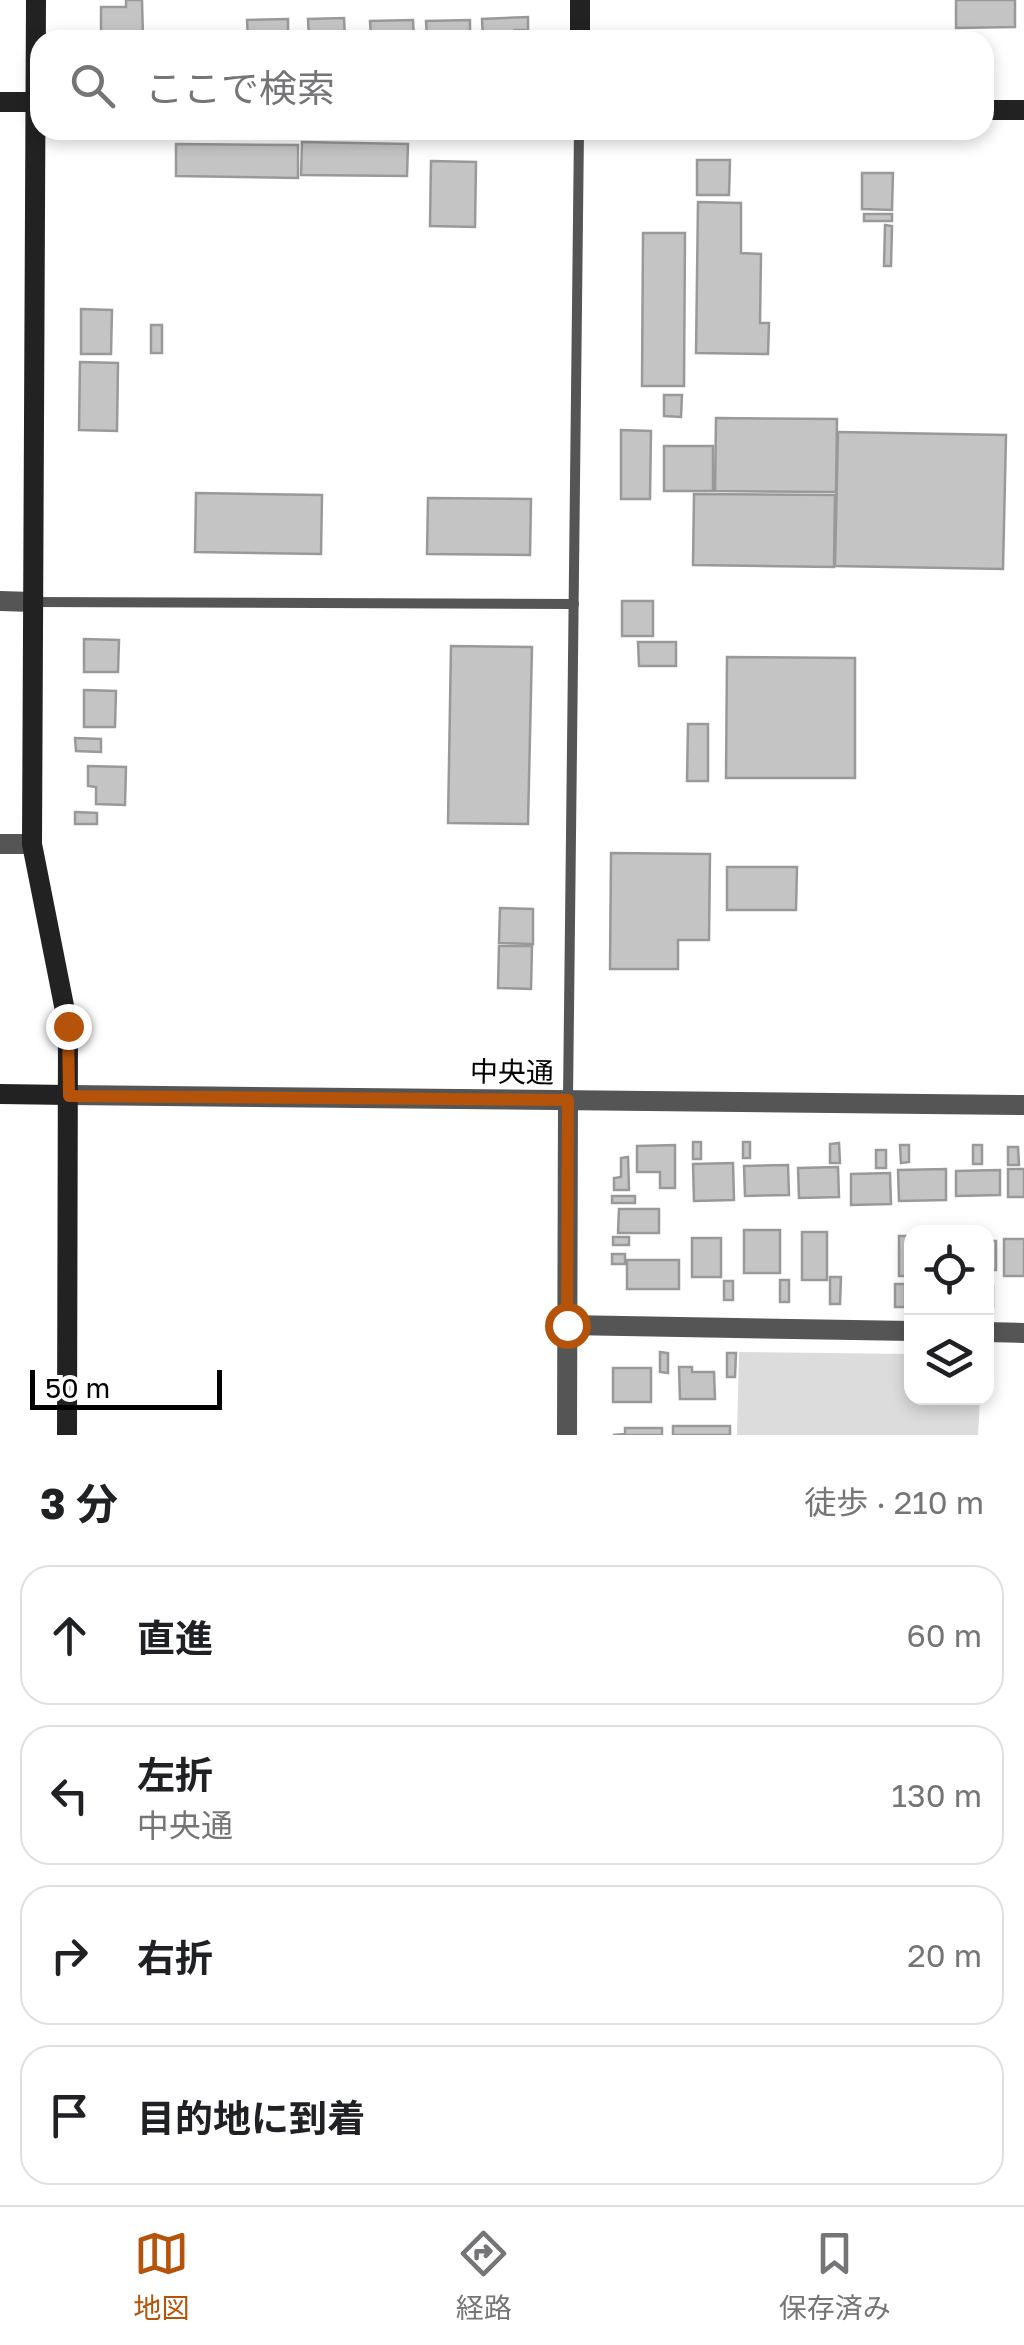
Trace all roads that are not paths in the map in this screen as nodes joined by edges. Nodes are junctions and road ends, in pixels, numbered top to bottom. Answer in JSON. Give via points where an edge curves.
{"nodes":[{"id":1,"x":36,"y":0,"type":"edge"},
{"id":2,"x":580,"y":0,"type":"edge"},
{"id":3,"x":36,"y":30,"type":"edge"},
{"id":4,"x":580,"y":30,"type":"edge"},
{"id":5,"x":0,"y":102,"type":"edge"},
{"id":6,"x":30,"y":102,"type":"edge"},
{"id":7,"x":994,"y":110,"type":"edge"},
{"id":8,"x":1024,"y":110,"type":"edge"},
{"id":9,"x":37,"y":140,"type":"edge"},
{"id":10,"x":579,"y":140,"type":"edge"},
{"id":11,"x":0,"y":601,"type":"edge"},
{"id":12,"x":32,"y":602,"type":"junction"},
{"id":13,"x":574,"y":604,"type":"junction"},
{"id":14,"x":0,"y":844,"type":"edge"},
{"id":15,"x":32,"y":844,"type":"junction"},
{"id":16,"x":0,"y":1094,"type":"edge"},
{"id":17,"x":69,"y":1096,"type":"junction"},
{"id":18,"x":568,"y":1100,"type":"junction"},
{"id":19,"x":1024,"y":1105,"type":"edge"},
{"id":20,"x":567,"y":1325,"type":"junction"},
{"id":21,"x":904,"y":1331,"type":"edge"},
{"id":22,"x":994,"y":1332,"type":"edge"},
{"id":23,"x":1024,"y":1333,"type":"edge"},
{"id":24,"x":66,"y":1435,"type":"edge"},
{"id":25,"x":566,"y":1435,"type":"edge"}],
"edges":[{"from":1,"to":3,"type":"street"},
{"from":2,"to":4,"type":"street"},
{"from":5,"to":6,"type":"street"},
{"from":7,"to":8,"type":"street"},
{"from":9,"to":12,"type":"street"},
{"from":10,"to":13,"type":"lane"},
{"from":11,"to":12,"type":"street"},
{"from":12,"to":13,"type":"lane"},
{"from":12,"to":15,"type":"street"},
{"from":13,"to":18,"type":"lane"},
{"from":14,"to":15,"type":"street"},
{"from":15,"to":17,"type":"street","via":[[68,1026]]},
{"from":16,"to":17,"type":"street","name":"中央通"},
{"from":17,"to":18,"type":"street","name":"中央通"},
{"from":17,"to":24,"type":"street"},
{"from":18,"to":19,"type":"street","name":"中央通"},
{"from":18,"to":20,"type":"street"},
{"from":20,"to":21,"type":"street"},
{"from":20,"to":25,"type":"street"},
{"from":22,"to":23,"type":"street"}]}
